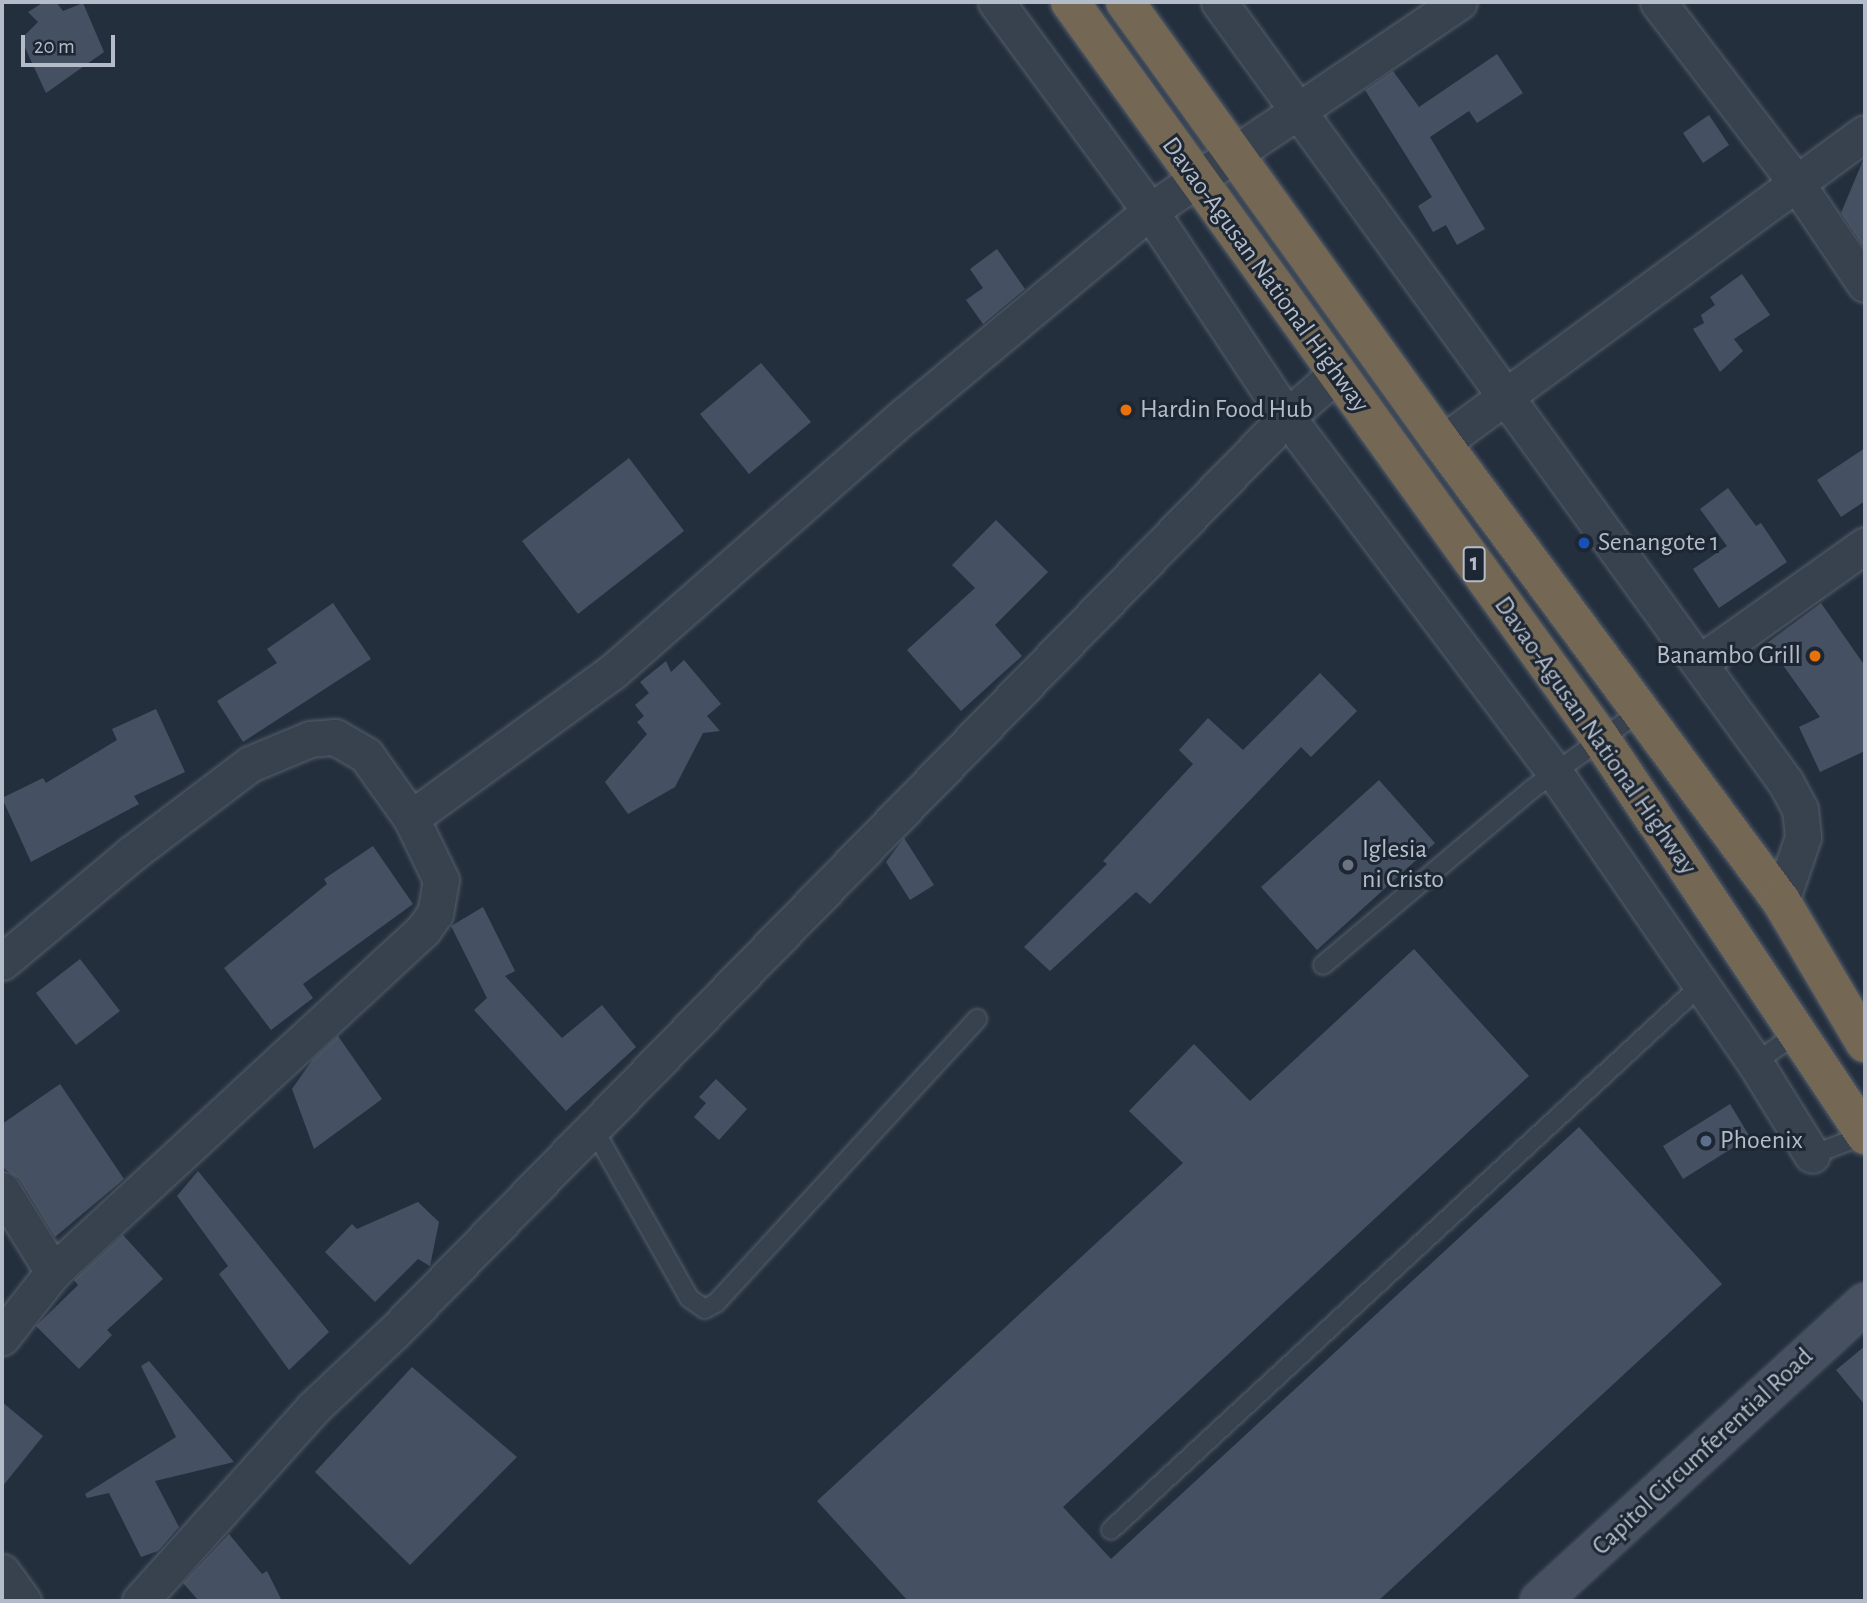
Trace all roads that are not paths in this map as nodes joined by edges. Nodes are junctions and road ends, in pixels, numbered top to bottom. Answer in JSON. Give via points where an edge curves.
{"nodes":[{"id":1,"x":996,"y":2,"type":"edge"},
{"id":2,"x":1070,"y":2,"type":"edge"},
{"id":3,"x":1125,"y":2,"type":"edge"},
{"id":4,"x":1219,"y":2,"type":"edge"},
{"id":5,"x":1459,"y":2,"type":"edge"},
{"id":6,"x":1658,"y":2,"type":"edge"},
{"id":7,"x":1294,"y":109,"type":"junction"},
{"id":8,"x":1865,"y":133,"type":"edge"},
{"id":9,"x":1233,"y":152,"type":"junction"},
{"id":10,"x":1196,"y":178,"type":"junction"},
{"id":11,"x":1797,"y":184,"type":"junction"},
{"id":12,"x":1150,"y":211,"type":"junction"},
{"id":13,"x":1865,"y":284,"type":"edge"},
{"id":14,"x":1336,"y":374,"type":"junction"},
{"id":15,"x":1503,"y":399,"type":"junction"},
{"id":16,"x":1287,"y":417,"type":"junction"},
{"id":17,"x":1443,"y":443,"type":"junction"},
{"id":18,"x":1865,"y":545,"type":"edge"},
{"id":19,"x":1702,"y":662,"type":"junction"},
{"id":20,"x":1642,"y":710,"type":"junction"},
{"id":21,"x":1601,"y":739,"type":"junction"},
{"id":22,"x":1555,"y":773,"type":"junction"},
{"id":23,"x":411,"y":817,"type":"junction"},
{"id":24,"x":1781,"y":901,"type":"junction"},
{"id":25,"x":2,"y":962,"type":"edge"},
{"id":26,"x":1323,"y":965,"type":"dead end"},
{"id":27,"x":1701,"y":985,"type":"junction"},
{"id":28,"x":978,"y":1019,"type":"dead end"},
{"id":29,"x":1797,"y":1033,"type":"junction"},
{"id":30,"x":1865,"y":1043,"type":"edge"},
{"id":31,"x":1755,"y":1063,"type":"junction"},
{"id":32,"x":593,"y":1128,"type":"junction"},
{"id":33,"x":1865,"y":1135,"type":"edge"},
{"id":34,"x":1812,"y":1155,"type":"joint"},
{"id":35,"x":2,"y":1190,"type":"edge"},
{"id":36,"x":53,"y":1272,"type":"junction"},
{"id":37,"x":1865,"y":1303,"type":"edge"},
{"id":38,"x":2,"y":1337,"type":"edge"},
{"id":39,"x":1111,"y":1530,"type":"dead end"},
{"id":40,"x":2,"y":1572,"type":"edge"},
{"id":41,"x":150,"y":1596,"type":"edge"},
{"id":42,"x":23,"y":1601,"type":"edge"},
{"id":43,"x":1541,"y":1601,"type":"edge"}],
"edges":[{"from":1,"to":12,"type":"street"},
{"from":2,"to":10,"type":"highway","name":"Davao-Agusan National Highway","number":"1"},
{"from":3,"to":9,"type":"highway","name":"Davao-Agusan National Highway","number":"1"},
{"from":4,"to":7,"type":"street"},
{"from":5,"to":7,"type":"street"},
{"from":6,"to":11,"type":"street"},
{"from":7,"to":9,"type":"street"},
{"from":7,"to":15,"type":"street"},
{"from":8,"to":11,"type":"street"},
{"from":9,"to":10,"type":"street"},
{"from":9,"to":17,"type":"highway","name":"Davao-Agusan National Highway","number":"1"},
{"from":10,"to":12,"type":"street"},
{"from":10,"to":14,"type":"highway","name":"Davao-Agusan National Highway","number":"1"},
{"from":11,"to":13,"type":"street"},
{"from":11,"to":15,"type":"street"},
{"from":12,"to":16,"type":"street"},
{"from":12,"to":23,"type":"street","via":[[905,415],[612,672]]},
{"from":14,"to":16,"type":"street"},
{"from":14,"to":21,"type":"highway","name":"Davao-Agusan National Highway","number":"1"},
{"from":15,"to":17,"type":"street"},
{"from":15,"to":19,"type":"street"},
{"from":16,"to":22,"type":"street"},
{"from":16,"to":32,"type":"street"},
{"from":17,"to":20,"type":"highway","name":"Davao-Agusan National Highway","number":"1"},
{"from":18,"to":19,"type":"street"},
{"from":19,"to":24,"type":"street","via":[[1800,809],[1803,836]]},
{"from":20,"to":21,"type":"lane"},
{"from":20,"to":24,"type":"highway","name":"Davao-Agusan National Highway","number":"1"},
{"from":21,"to":22,"type":"lane"},
{"from":21,"to":29,"type":"highway","name":"Davao-Agusan National Highway","number":"1"},
{"from":22,"to":26,"type":"lane"},
{"from":22,"to":27,"type":"street"},
{"from":23,"to":25,"type":"street","via":[[366,755],[335,737],[310,738],[279,748],[250,764],[131,854]]},
{"from":23,"to":36,"type":"street","via":[[441,880],[435,913],[423,930]]},
{"from":24,"to":30,"type":"highway","name":"Davao-Agusan National Highway","number":"1"},
{"from":27,"to":31,"type":"street"},
{"from":27,"to":39,"type":"lane"},
{"from":28,"to":32,"type":"lane","via":[[716,1303],[705,1309],[689,1298]]},
{"from":29,"to":31,"type":"lane"},
{"from":29,"to":33,"type":"highway","name":"Davao-Agusan National Highway","number":"1"},
{"from":31,"to":34,"type":"street"},
{"from":32,"to":41,"type":"street","via":[[394,1332],[313,1408]]},
{"from":33,"to":34,"type":"lane"},
{"from":35,"to":36,"type":"street"},
{"from":36,"to":38,"type":"street"},
{"from":37,"to":43,"type":"main road","name":"Capitol Circumferential Road"},
{"from":40,"to":42,"type":"street"}]}
